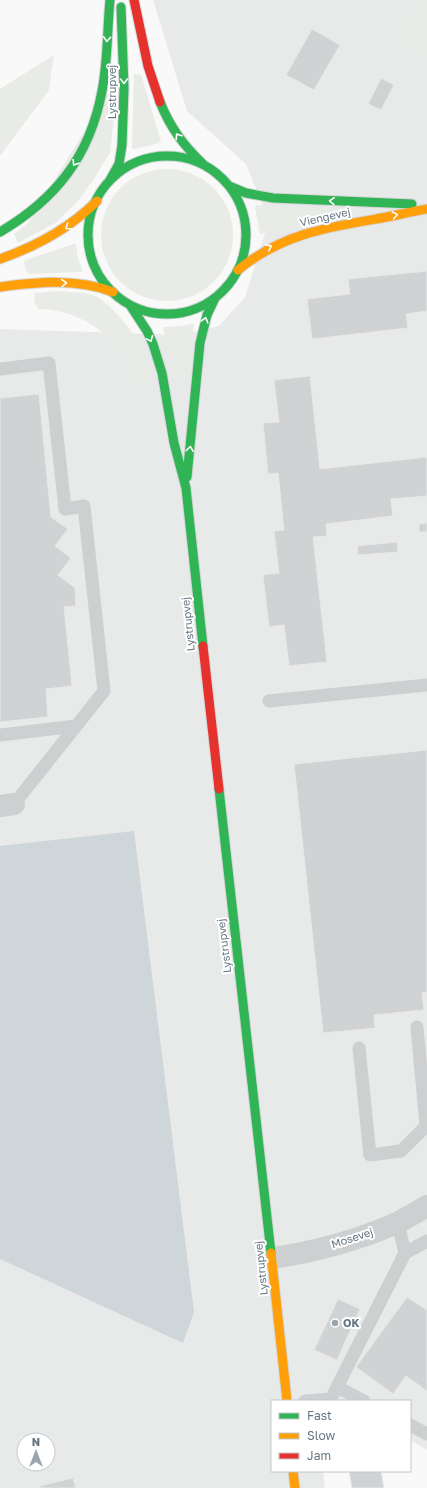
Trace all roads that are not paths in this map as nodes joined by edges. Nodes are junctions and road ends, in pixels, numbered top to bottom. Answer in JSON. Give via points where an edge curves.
{"nodes":[{"id":1,"x":110,"y":0,"type":"edge"},
{"id":2,"x":120,"y":0,"type":"edge"},
{"id":3,"x":134,"y":0,"type":"edge"},
{"id":4,"x":204,"y":165,"type":"junction"},
{"id":5,"x":110,"y":181,"type":"junction"},
{"id":6,"x":229,"y":186,"type":"junction"},
{"id":7,"x":97,"y":201,"type":"junction"},
{"id":8,"x":427,"y":204,"type":"edge"},
{"id":9,"x":427,"y":209,"type":"edge"},
{"id":10,"x":0,"y":232,"type":"edge"},
{"id":11,"x":0,"y":259,"type":"edge"},
{"id":12,"x":238,"y":270,"type":"junction"},
{"id":13,"x":0,"y":287,"type":"edge"},
{"id":14,"x":113,"y":292,"type":"junction"},
{"id":15,"x":216,"y":298,"type":"junction"},
{"id":16,"x":130,"y":305,"type":"junction"},
{"id":17,"x":0,"y":368,"type":"edge"},
{"id":18,"x":186,"y":488,"type":"junction"},
{"id":19,"x":427,"y":685,"type":"edge"},
{"id":20,"x":269,"y":701,"type":"dead end"},
{"id":21,"x":76,"y":726,"type":"junction"},
{"id":22,"x":0,"y":735,"type":"edge"},
{"id":23,"x":7,"y":805,"type":"edge"},
{"id":24,"x":418,"y":1028,"type":"dead end"},
{"id":25,"x":359,"y":1048,"type":"dead end"},
{"id":26,"x":426,"y":1126,"type":"edge"},
{"id":27,"x":427,"y":1206,"type":"edge"},
{"id":28,"x":398,"y":1223,"type":"junction"},
{"id":29,"x":427,"y":1241,"type":"edge"},
{"id":30,"x":405,"y":1253,"type":"junction"},
{"id":31,"x":272,"y":1258,"type":"junction"},
{"id":32,"x":337,"y":1387,"type":"junction"},
{"id":33,"x":287,"y":1400,"type":"edge"},
{"id":34,"x":318,"y":1400,"type":"edge"},
{"id":35,"x":362,"y":1400,"type":"edge"},
{"id":36,"x":411,"y":1426,"type":"edge"},
{"id":37,"x":427,"y":1434,"type":"edge"},
{"id":38,"x":293,"y":1472,"type":"edge"},
{"id":39,"x":295,"y":1488,"type":"edge"}],
"edges":[{"from":1,"to":10,"type":"street","one_way":true,"via":[[102,90],[97,115],[86,145],[54,192],[29,215]]},
{"from":2,"to":5,"type":"street","name":"Lystrupvej","one_way":true,"via":[[124,74],[123,129],[120,159]]},
{"from":4,"to":3,"type":"street","one_way":true,"via":[[182,142],[164,110],[144,50]]},
{"from":4,"to":5,"type":"street","via":[[181,157],[155,157],[134,163],[121,170]]},
{"from":4,"to":6,"type":"street","via":[[218,174]]},
{"from":5,"to":7,"type":"street"},
{"from":8,"to":6,"type":"street","name":"Viengevej","one_way":true,"via":[[284,199],[246,194]]},
{"from":6,"to":12,"type":"street","via":[[241,209],[245,225],[245,246]]},
{"from":7,"to":11,"type":"street","one_way":true,"via":[[80,218],[57,234]]},
{"from":7,"to":14,"type":"street","via":[[91,216],[90,246],[96,268]]},
{"from":12,"to":9,"type":"street","name":"Viengevej","one_way":true,"via":[[245,262],[288,239],[344,224]]},
{"from":12,"to":15,"type":"street"},
{"from":13,"to":14,"type":"street","one_way":true,"via":[[77,283],[94,284]]},
{"from":14,"to":16,"type":"street"},
{"from":15,"to":16,"type":"street","via":[[192,310],[176,313],[150,313]]},
{"from":18,"to":15,"type":"street","name":"Lystrupvej","one_way":true,"via":[[202,336],[206,316]]},
{"from":16,"to":18,"type":"street","name":"Lystrupvej","one_way":true,"via":[[142,322],[157,358]]},
{"from":17,"to":21,"type":"lane","via":[[49,363],[65,509],[84,506],[104,691]]},
{"from":18,"to":31,"type":"street","name":"Lystrupvej"},
{"from":19,"to":20,"type":"lane"},
{"from":21,"to":22,"type":"lane"},
{"from":21,"to":23,"type":"lane"},
{"from":24,"to":26,"type":"lane"},
{"from":25,"to":26,"type":"lane","via":[[370,1155],[401,1151]]},
{"from":27,"to":28,"type":"street","name":"Mosevej"},
{"from":28,"to":30,"type":"lane"},
{"from":28,"to":31,"type":"street","name":"Mosevej","via":[[354,1239]]},
{"from":29,"to":30,"type":"lane"},
{"from":30,"to":32,"type":"lane"},
{"from":31,"to":33,"type":"street","name":"Lystrupvej"},
{"from":32,"to":34,"type":"lane","via":[[331,1399]]},
{"from":32,"to":35,"type":"lane"},
{"from":36,"to":37,"type":"lane"},
{"from":38,"to":39,"type":"street"}]}
